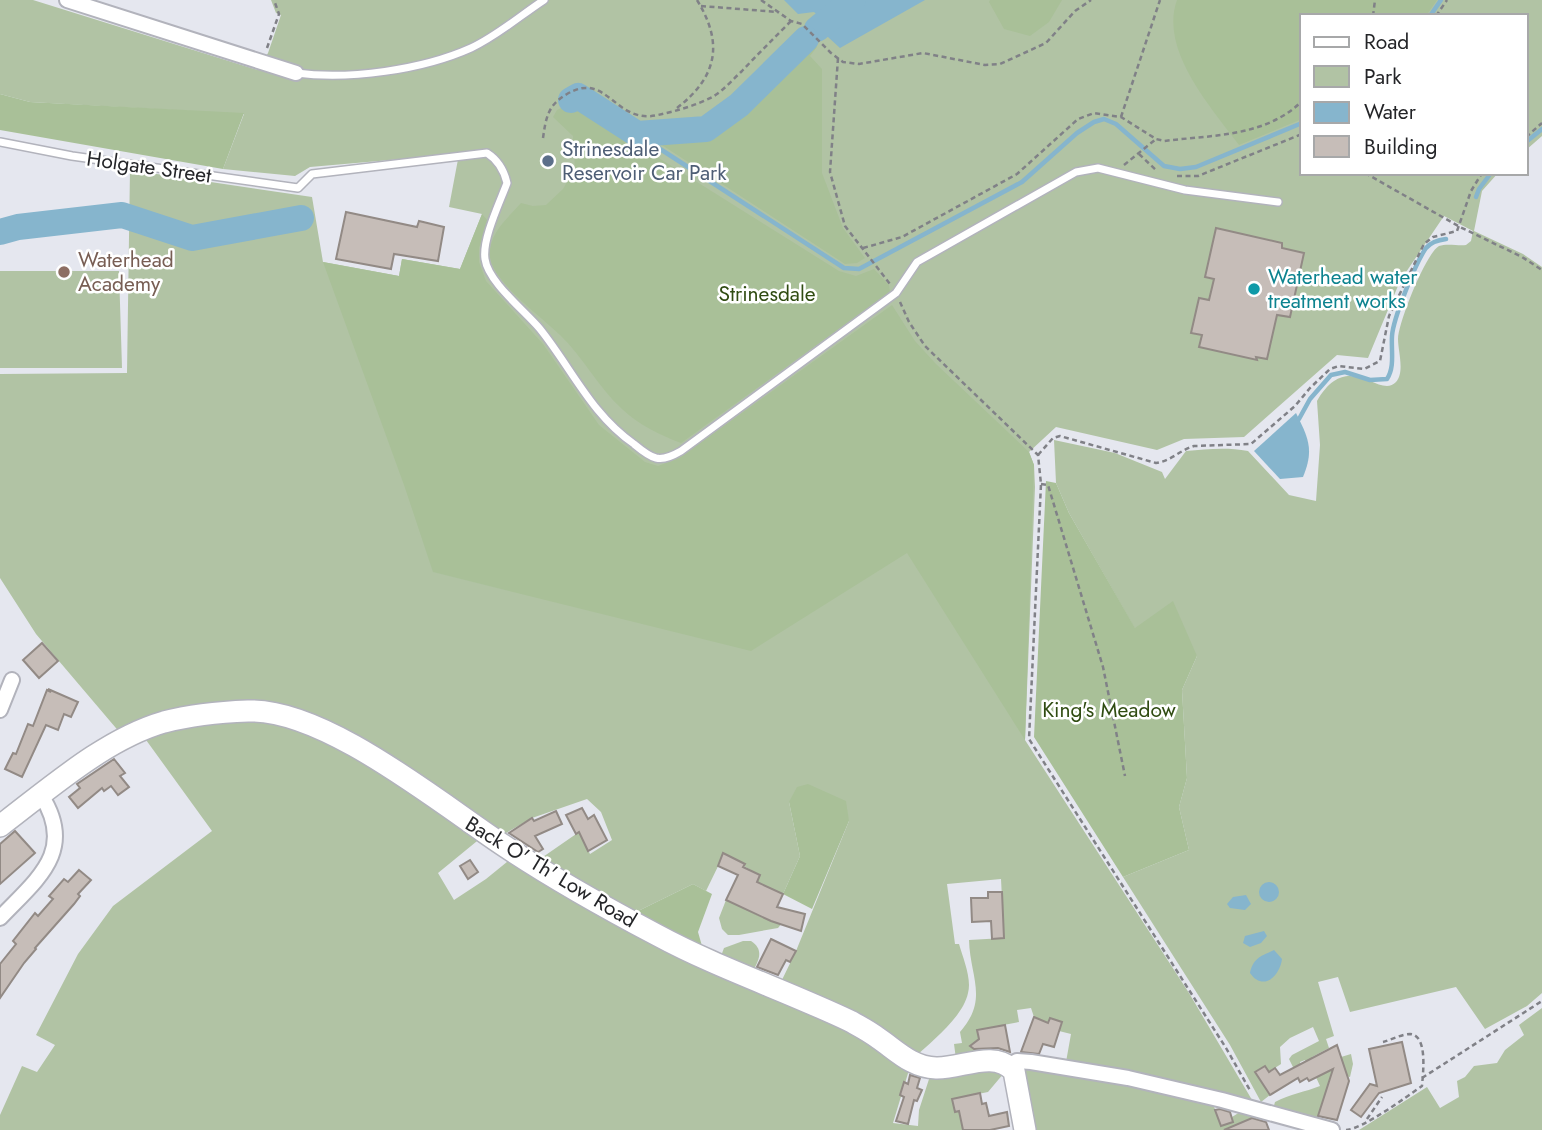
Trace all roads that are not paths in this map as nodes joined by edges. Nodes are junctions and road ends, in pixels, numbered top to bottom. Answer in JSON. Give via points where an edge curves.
{"nodes":[{"id":1,"x":67,"y":0,"type":"edge"},
{"id":2,"x":544,"y":0,"type":"edge"},
{"id":3,"x":296,"y":73,"type":"joint"},
{"id":4,"x":0,"y":142,"type":"edge"},
{"id":5,"x":1278,"y":202,"type":"dead end"},
{"id":6,"x":12,"y":680,"type":"dead end"},
{"id":7,"x":0,"y":710,"type":"edge"},
{"id":8,"x":41,"y":795,"type":"junction"},
{"id":9,"x":0,"y":826,"type":"edge"},
{"id":10,"x":0,"y":918,"type":"edge"},
{"id":11,"x":1009,"y":1066,"type":"junction"},
{"id":12,"x":1025,"y":1130,"type":"edge"},
{"id":13,"x":1332,"y":1130,"type":"edge"}],
"edges":[{"from":1,"to":3,"type":"street"},
{"from":2,"to":3,"type":"lane","via":[[474,47],[445,58],[362,75]]},
{"from":4,"to":5,"type":"lane","name":"Holgate Street","via":[[298,188],[312,174],[487,153],[496,159],[507,183],[485,245],[489,272],[539,328],[601,416],[656,458],[681,451],[896,293],[916,262],[1076,172],[1098,167],[1185,190]]},
{"from":6,"to":7,"type":"street"},
{"from":8,"to":9,"type":"street","name":"Back O' Th' Low Road"},
{"from":8,"to":10,"type":"street","via":[[57,836],[52,858]]},
{"from":8,"to":11,"type":"street","name":"Back O' Th' Low Road","via":[[106,749],[163,722],[251,711],[297,719],[332,733],[509,849],[659,937],[850,1021],[902,1057],[936,1068],[988,1060]]},
{"from":11,"to":12,"type":"street","via":[[1014,1071]]},
{"from":11,"to":13,"type":"street","via":[[1031,1062],[1128,1078]]}]}
